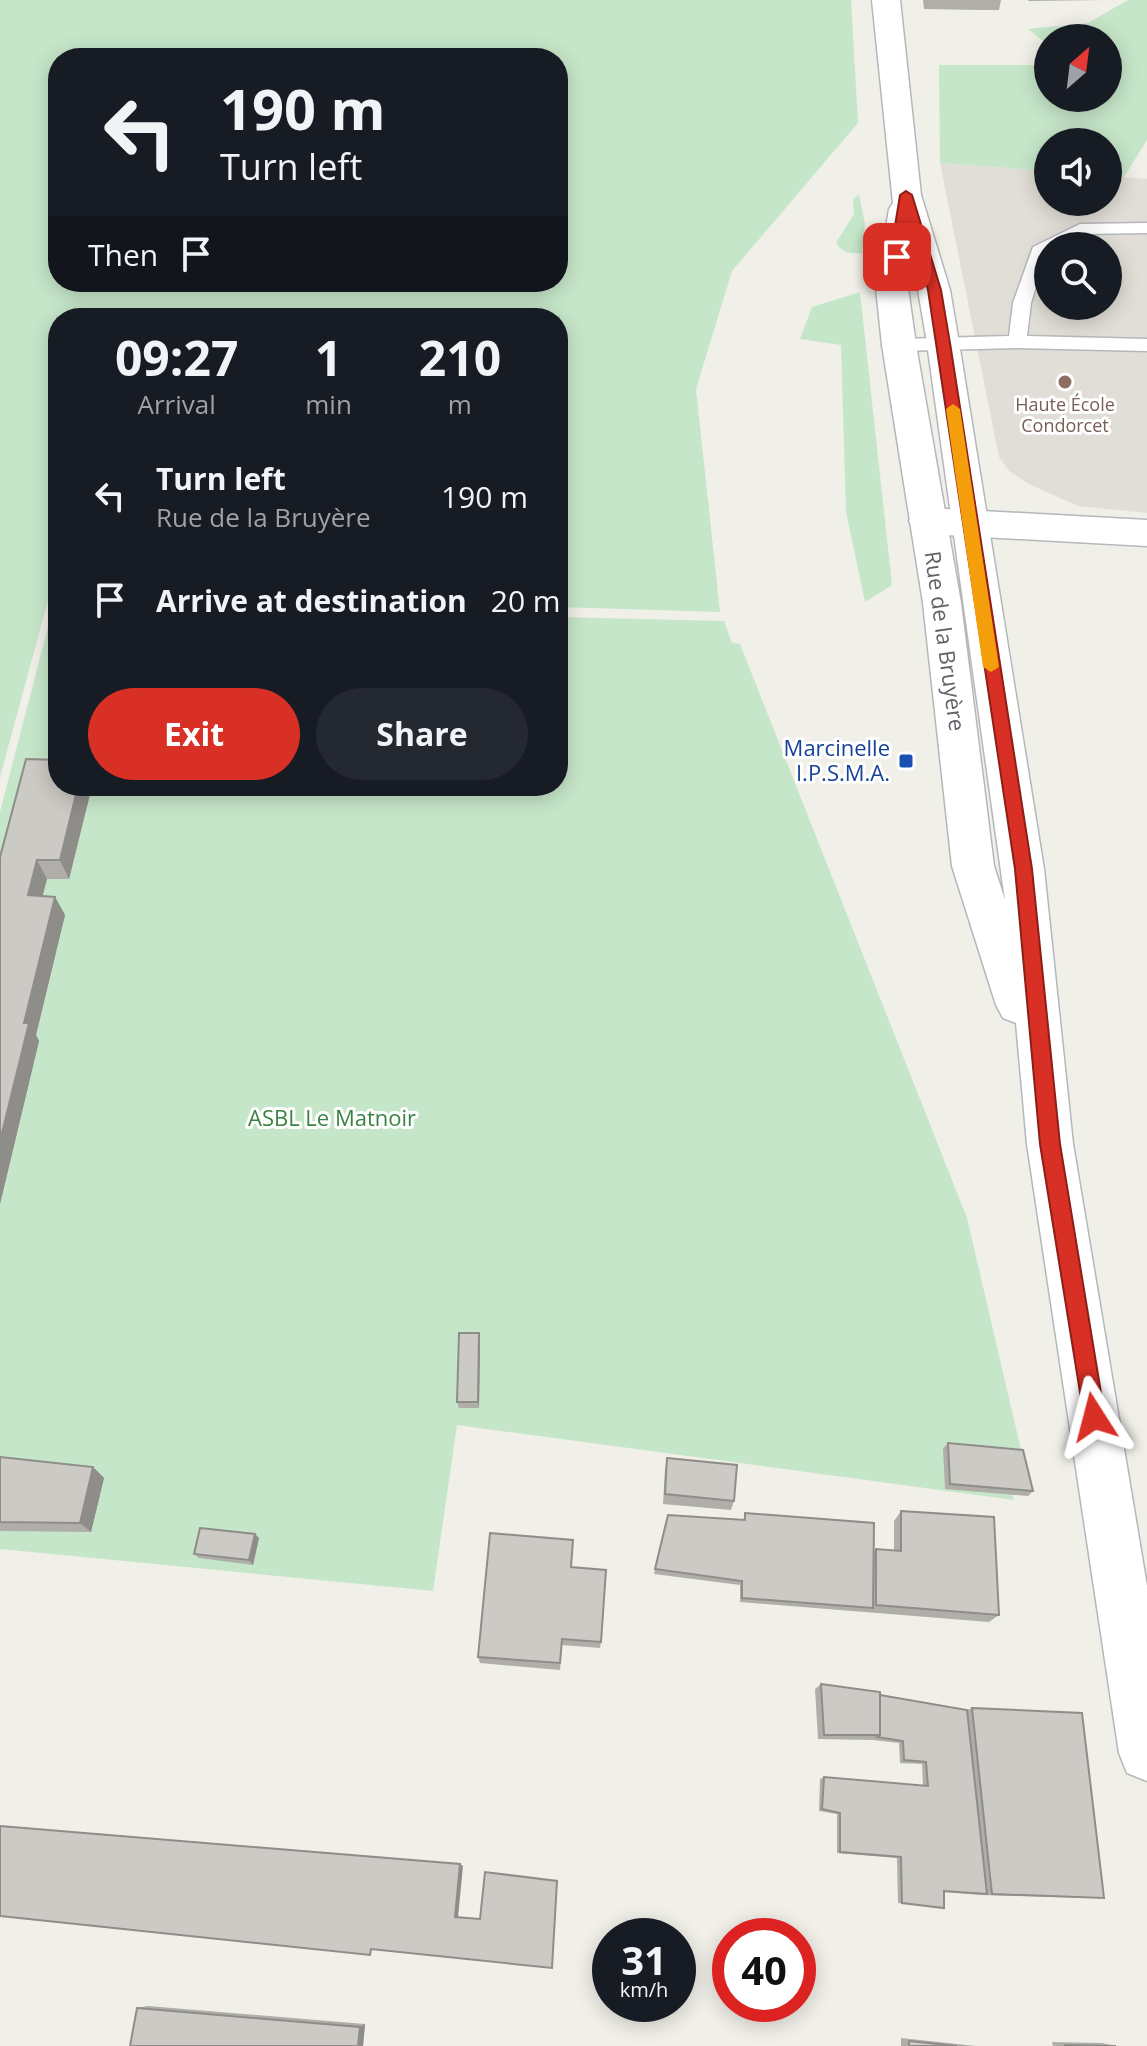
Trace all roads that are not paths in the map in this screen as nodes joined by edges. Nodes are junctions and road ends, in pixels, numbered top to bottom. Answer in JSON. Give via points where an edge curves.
{"nodes":[{"id":1,"x":886,"y":0,"type":"edge"},
{"id":2,"x":906,"y":195,"type":"junction"},
{"id":3,"x":1147,"y":228,"type":"edge"},
{"id":4,"x":1017,"y":342,"type":"junction"},
{"id":5,"x":943,"y":343,"type":"junction"},
{"id":6,"x":899,"y":345,"type":"junction"},
{"id":7,"x":1147,"y":345,"type":"edge"},
{"id":8,"x":949,"y":522,"type":"junction"},
{"id":9,"x":1147,"y":533,"type":"edge"},
{"id":10,"x":1147,"y":1753,"type":"edge"}],
"edges":[{"from":1,"to":2,"type":"street","name":"Rue de la Bruyère"},
{"from":2,"to":5,"type":"street","name":"Rue de la Bruyère","via":[[934,290]]},
{"from":2,"to":6,"type":"street","name":"Rue de la Bruyère","via":[[892,288]]},
{"from":3,"to":4,"type":"lane","via":[[1080,229],[1039,251],[1022,303]]},
{"from":4,"to":5,"type":"lane"},
{"from":4,"to":7,"type":"lane"},
{"from":5,"to":6,"type":"lane"},
{"from":5,"to":8,"type":"street","name":"Rue de la Bruyère"},
{"from":6,"to":8,"type":"street","name":"Rue de la Bruyère"},
{"from":8,"to":9,"type":"street"},
{"from":8,"to":10,"type":"street","name":"Rue de la Bruyère","via":[[1023,869],[1050,1144]]}]}
